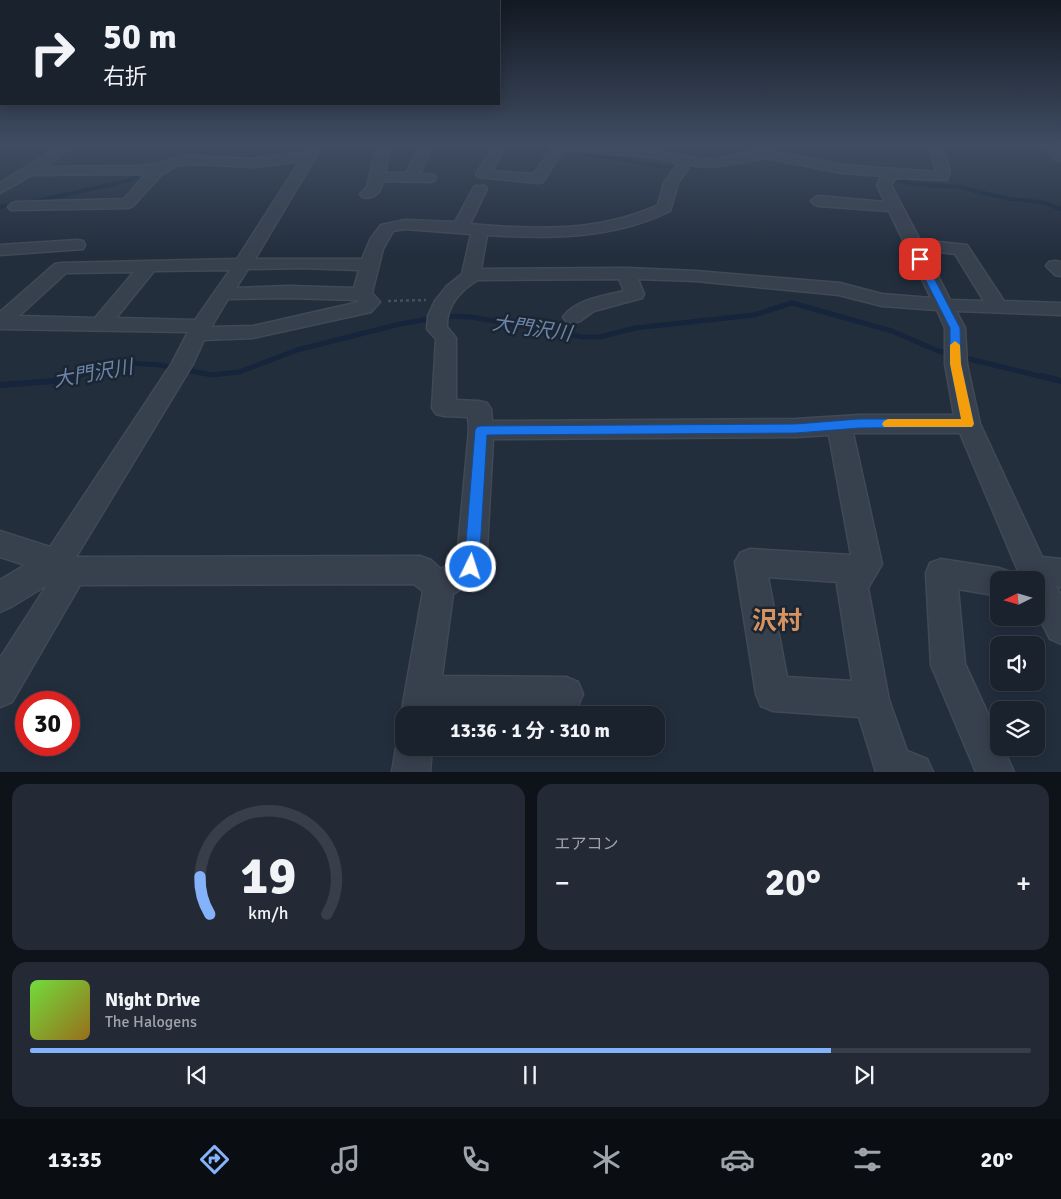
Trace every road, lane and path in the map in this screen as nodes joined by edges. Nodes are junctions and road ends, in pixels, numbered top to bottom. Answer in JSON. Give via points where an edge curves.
{"nodes":[{"id":1,"x":144,"y":182,"type":"edge"},
{"id":2,"x":296,"y":182,"type":"edge"},
{"id":3,"x":376,"y":182,"type":"edge"},
{"id":4,"x":672,"y":182,"type":"edge"},
{"id":5,"x":886,"y":182,"type":"edge"},
{"id":6,"x":480,"y":189,"type":"dead end"},
{"id":7,"x":366,"y":194,"type":"dead end"},
{"id":8,"x":819,"y":201,"type":"dead end"},
{"id":9,"x":16,"y":207,"type":"dead end"},
{"id":10,"x":894,"y":207,"type":"junction"},
{"id":11,"x":460,"y":228,"type":"junction"},
{"id":12,"x":480,"y":230,"type":"junction"},
{"id":13,"x":912,"y":244,"type":"junction"},
{"id":14,"x":77,"y":245,"type":"dead end"},
{"id":15,"x":0,"y":250,"type":"edge"},
{"id":16,"x":240,"y":265,"type":"junction"},
{"id":17,"x":370,"y":265,"type":"junction"},
{"id":18,"x":148,"y":266,"type":"junction"},
{"id":19,"x":626,"y":273,"type":"junction"},
{"id":20,"x":471,"y":276,"type":"junction"},
{"id":21,"x":221,"y":294,"type":"junction"},
{"id":22,"x":366,"y":298,"type":"junction"},
{"id":23,"x":942,"y":305,"type":"junction"},
{"id":24,"x":998,"y":307,"type":"junction"},
{"id":25,"x":1061,"y":309,"type":"edge"},
{"id":26,"x":441,"y":312,"type":"junction"},
{"id":27,"x":573,"y":317,"type":"dead end"},
{"id":28,"x":1,"y":322,"type":"edge"},
{"id":29,"x":101,"y":324,"type":"junction"},
{"id":30,"x":199,"y":330,"type":"junction"},
{"id":31,"x":968,"y":424,"type":"junction"},
{"id":32,"x":839,"y":425,"type":"junction"},
{"id":33,"x":481,"y":430,"type":"junction"},
{"id":34,"x":0,"y":544,"type":"edge"},
{"id":35,"x":65,"y":566,"type":"junction"},
{"id":36,"x":863,"y":570,"type":"junction"},
{"id":37,"x":1039,"y":571,"type":"edge"},
{"id":38,"x":990,"y":581,"type":"edge"},
{"id":39,"x":1045,"y":584,"type":"edge"},
{"id":40,"x":439,"y":586,"type":"junction"},
{"id":41,"x":0,"y":597,"type":"edge"},
{"id":42,"x":1061,"y":628,"type":"edge"},
{"id":43,"x":0,"y":690,"type":"edge"},
{"id":44,"x":566,"y":694,"type":"dead end"},
{"id":45,"x":872,"y":700,"type":"junction"},
{"id":46,"x":421,"y":704,"type":"edge"},
{"id":47,"x":413,"y":756,"type":"edge"},
{"id":48,"x":411,"y":772,"type":"edge"},
{"id":49,"x":914,"y":772,"type":"edge"},
{"id":50,"x":995,"y":772,"type":"edge"}],
"edges":[{"from":1,"to":9,"type":"street","via":[[128,203]]},
{"from":2,"to":16,"type":"street"},
{"from":3,"to":7,"type":"street"},
{"from":4,"to":12,"type":"street","via":[[665,208],[652,216],[625,224],[602,229]]},
{"from":5,"to":10,"type":"street","via":[[884,185]]},
{"from":6,"to":11,"type":"street"},
{"from":8,"to":10,"type":"street"},
{"from":10,"to":13,"type":"street"},
{"from":11,"to":12,"type":"street"},
{"from":11,"to":17,"type":"street","via":[[434,224],[389,226],[381,233]]},
{"from":12,"to":20,"type":"street"},
{"from":13,"to":23,"type":"street"},
{"from":13,"to":24,"type":"street","via":[[962,249]]},
{"from":14,"to":15,"type":"street"},
{"from":16,"to":17,"type":"street"},
{"from":16,"to":18,"type":"street"},
{"from":16,"to":21,"type":"street"},
{"from":17,"to":22,"type":"street"},
{"from":18,"to":28,"type":"street","via":[[62,268]]},
{"from":18,"to":29,"type":"street"},
{"from":19,"to":20,"type":"street"},
{"from":19,"to":23,"type":"street","via":[[840,289],[882,300]]},
{"from":19,"to":27,"type":"street","via":[[635,294],[587,307]]},
{"from":20,"to":26,"type":"street"},
{"from":21,"to":22,"type":"street","via":[[289,292]]},
{"from":21,"to":30,"type":"street"},
{"from":22,"to":26,"type":"path"},
{"from":22,"to":30,"type":"street","via":[[364,308],[253,332]]},
{"from":23,"to":24,"type":"street"},
{"from":23,"to":31,"type":"street","via":[[955,328],[956,357]]},
{"from":24,"to":25,"type":"street"},
{"from":26,"to":33,"type":"street","via":[[437,328],[446,338],[444,408],[479,409]]},
{"from":28,"to":29,"type":"street"},
{"from":29,"to":30,"type":"street"},
{"from":30,"to":35,"type":"street"},
{"from":31,"to":32,"type":"street"},
{"from":31,"to":37,"type":"street"},
{"from":32,"to":33,"type":"street"},
{"from":32,"to":36,"type":"street","via":[[867,564]]},
{"from":33,"to":40,"type":"street","via":[[471,567]]},
{"from":34,"to":35,"type":"street"},
{"from":35,"to":40,"type":"street","via":[[420,570]]},
{"from":35,"to":41,"type":"street"},
{"from":35,"to":43,"type":"street"},
{"from":36,"to":45,"type":"street","via":[[852,585]]},
{"from":36,"to":45,"type":"street","via":[[750,562],[773,694]]},
{"from":38,"to":50,"type":"street","via":[[941,573],[948,665]]},
{"from":39,"to":42,"type":"street"},
{"from":40,"to":46,"type":"street"},
{"from":44,"to":46,"type":"street"},
{"from":45,"to":49,"type":"street","via":[[893,768]]},
{"from":47,"to":48,"type":"street"}]}
